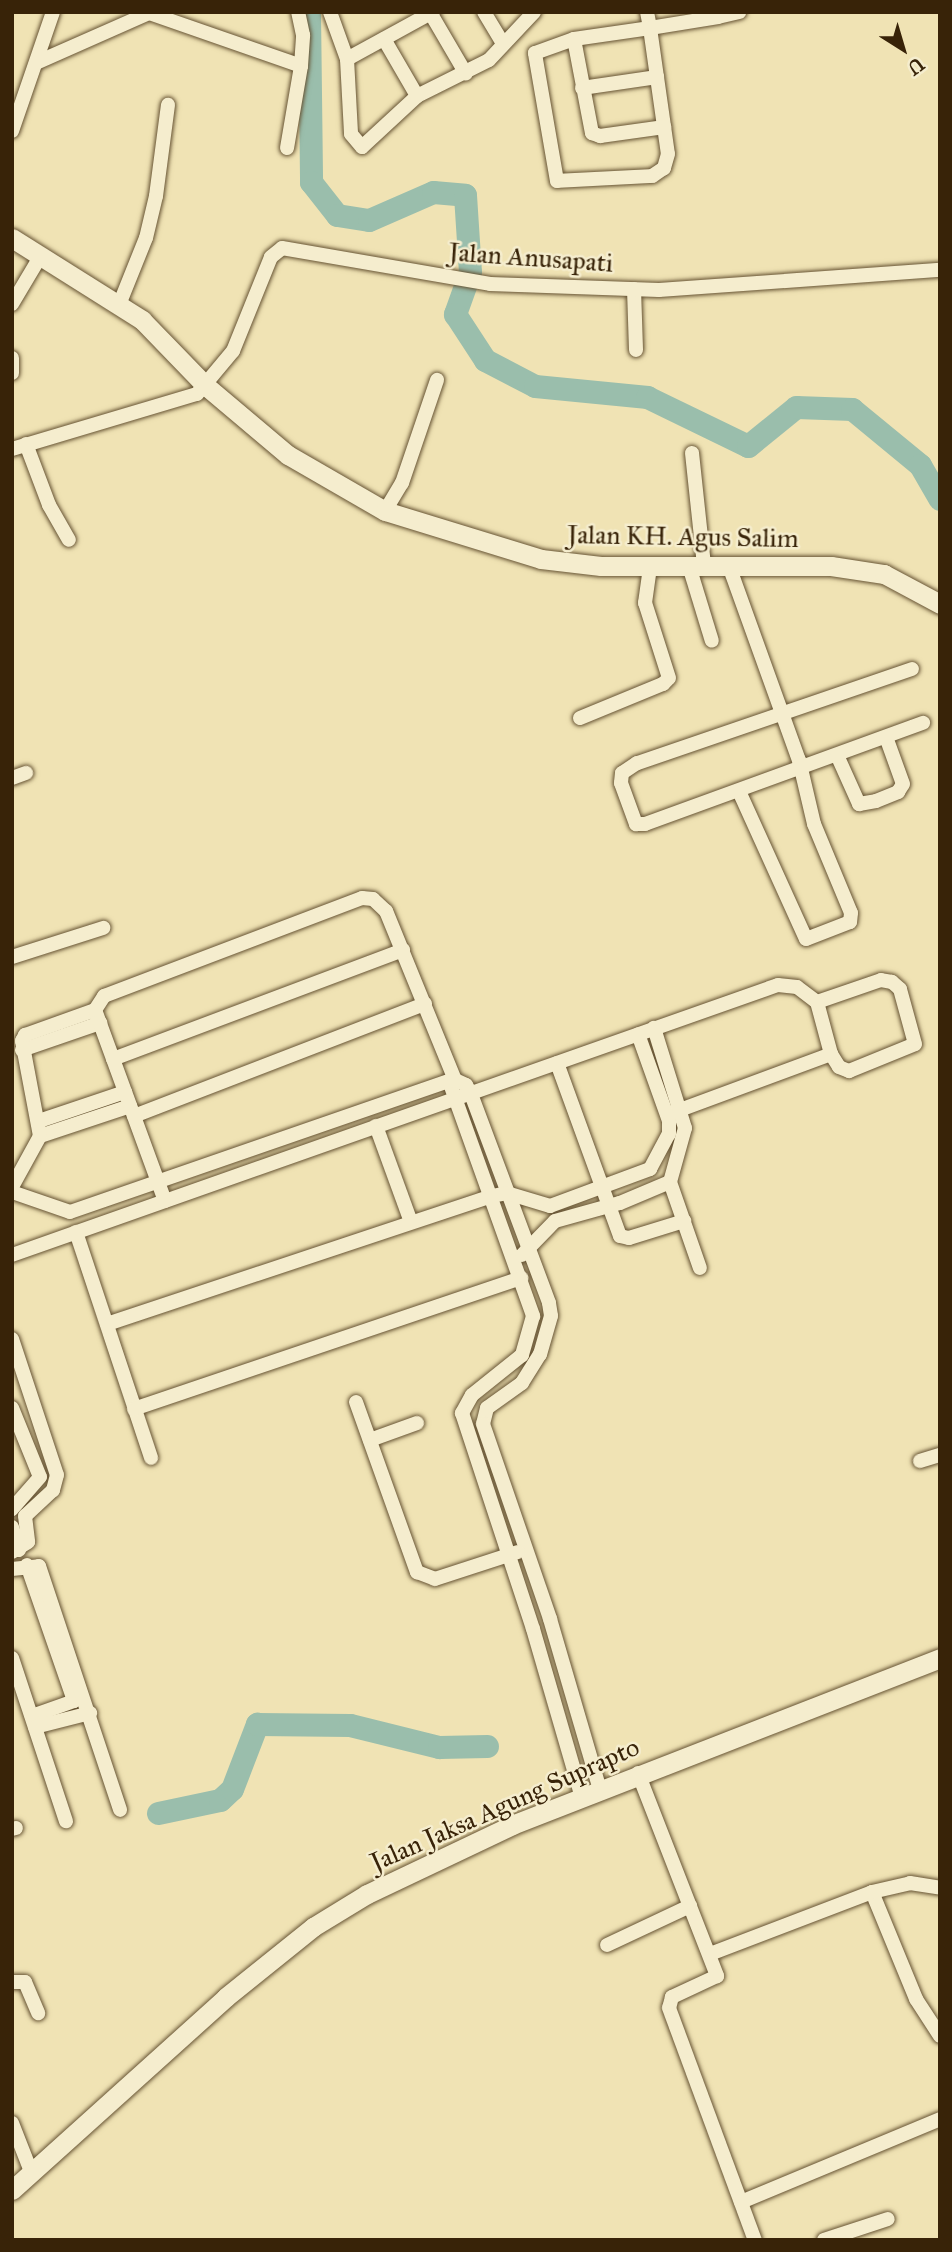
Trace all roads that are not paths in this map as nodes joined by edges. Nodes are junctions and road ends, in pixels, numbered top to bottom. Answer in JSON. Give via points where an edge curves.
{"nodes":[{"id":1,"x":53,"y":12,"type":"edge"},
{"id":2,"x":125,"y":12,"type":"edge"},
{"id":3,"x":298,"y":12,"type":"edge"},
{"id":4,"x":330,"y":12,"type":"edge"},
{"id":5,"x":484,"y":12,"type":"edge"},
{"id":6,"x":534,"y":12,"type":"edge"},
{"id":7,"x":647,"y":12,"type":"edge"},
{"id":8,"x":739,"y":12,"type":"edge"},
{"id":9,"x":147,"y":13,"type":"edge"},
{"id":10,"x":432,"y":13,"type":"edge"},
{"id":11,"x":718,"y":15,"type":"edge"},
{"id":12,"x":650,"y":28,"type":"junction"},
{"id":13,"x":120,"y":29,"type":"junction"},
{"id":14,"x":384,"y":39,"type":"junction"},
{"id":15,"x":574,"y":39,"type":"junction"},
{"id":16,"x":503,"y":44,"type":"junction"},
{"id":17,"x":347,"y":59,"type":"junction"},
{"id":18,"x":38,"y":62,"type":"junction"},
{"id":19,"x":301,"y":66,"type":"junction"},
{"id":20,"x":466,"y":74,"type":"junction"},
{"id":21,"x":657,"y":77,"type":"junction"},
{"id":22,"x":582,"y":88,"type":"junction"},
{"id":23,"x":417,"y":96,"type":"junction"},
{"id":24,"x":168,"y":104,"type":"dead end"},
{"id":25,"x":664,"y":127,"type":"junction"},
{"id":26,"x":12,"y":131,"type":"edge"},
{"id":27,"x":287,"y":148,"type":"dead end"},
{"id":28,"x":12,"y":238,"type":"edge"},
{"id":29,"x":40,"y":257,"type":"junction"},
{"id":30,"x":940,"y":270,"type":"edge"},
{"id":31,"x":634,"y":289,"type":"junction"},
{"id":32,"x":12,"y":304,"type":"edge"},
{"id":33,"x":119,"y":305,"type":"junction"},
{"id":34,"x":636,"y":350,"type":"dead end"},
{"id":35,"x":12,"y":358,"type":"edge"},
{"id":36,"x":12,"y":373,"type":"edge"},
{"id":37,"x":437,"y":380,"type":"dead end"},
{"id":38,"x":206,"y":386,"type":"junction"},
{"id":39,"x":19,"y":447,"type":"edge"},
{"id":40,"x":692,"y":453,"type":"dead end"},
{"id":41,"x":385,"y":511,"type":"junction"},
{"id":42,"x":69,"y":540,"type":"dead end"},
{"id":43,"x":650,"y":566,"type":"junction"},
{"id":44,"x":697,"y":566,"type":"junction"},
{"id":45,"x":729,"y":566,"type":"junction"},
{"id":46,"x":940,"y":604,"type":"edge"},
{"id":47,"x":712,"y":641,"type":"dead end"},
{"id":48,"x":912,"y":669,"type":"dead end"},
{"id":49,"x":784,"y":715,"type":"junction"},
{"id":50,"x":580,"y":718,"type":"dead end"},
{"id":51,"x":923,"y":723,"type":"dead end"},
{"id":52,"x":886,"y":737,"type":"junction"},
{"id":53,"x":837,"y":755,"type":"junction"},
{"id":54,"x":800,"y":769,"type":"junction"},
{"id":55,"x":738,"y":791,"type":"junction"},
{"id":56,"x":103,"y":928,"type":"dead end"},
{"id":57,"x":402,"y":950,"type":"junction"},
{"id":58,"x":12,"y":957,"type":"edge"},
{"id":59,"x":817,"y":1002,"type":"junction"},
{"id":60,"x":425,"y":1004,"type":"junction"},
{"id":61,"x":97,"y":1017,"type":"junction"},
{"id":62,"x":654,"y":1028,"type":"junction"},
{"id":63,"x":638,"y":1034,"type":"junction"},
{"id":64,"x":831,"y":1054,"type":"junction"},
{"id":65,"x":113,"y":1059,"type":"junction"},
{"id":66,"x":557,"y":1063,"type":"junction"},
{"id":67,"x":452,"y":1081,"type":"junction"},
{"id":68,"x":464,"y":1096,"type":"junction"},
{"id":69,"x":130,"y":1105,"type":"junction"},
{"id":70,"x":675,"y":1111,"type":"junction"},
{"id":71,"x":376,"y":1126,"type":"junction"},
{"id":72,"x":39,"y":1128,"type":"junction"},
{"id":73,"x":670,"y":1182,"type":"junction"},
{"id":74,"x":158,"y":1184,"type":"junction"},
{"id":75,"x":12,"y":1187,"type":"edge"},
{"id":76,"x":602,"y":1189,"type":"junction"},
{"id":77,"x":12,"y":1192,"type":"edge"},
{"id":78,"x":500,"y":1194,"type":"junction"},
{"id":79,"x":165,"y":1201,"type":"junction"},
{"id":80,"x":550,"y":1206,"type":"junction"},
{"id":81,"x":608,"y":1207,"type":"junction"},
{"id":82,"x":555,"y":1221,"type":"junction"},
{"id":83,"x":411,"y":1222,"type":"junction"},
{"id":84,"x":684,"y":1222,"type":"junction"},
{"id":85,"x":76,"y":1232,"type":"junction"},
{"id":86,"x":530,"y":1252,"type":"junction"},
{"id":87,"x":12,"y":1255,"type":"edge"},
{"id":88,"x":515,"y":1258,"type":"junction"},
{"id":89,"x":700,"y":1268,"type":"dead end"},
{"id":90,"x":521,"y":1278,"type":"junction"},
{"id":91,"x":107,"y":1324,"type":"junction"},
{"id":92,"x":12,"y":1339,"type":"edge"},
{"id":93,"x":356,"y":1402,"type":"dead end"},
{"id":94,"x":12,"y":1408,"type":"edge"},
{"id":95,"x":134,"y":1409,"type":"junction"},
{"id":96,"x":417,"y":1423,"type":"dead end"},
{"id":97,"x":370,"y":1440,"type":"junction"},
{"id":98,"x":940,"y":1455,"type":"edge"},
{"id":99,"x":151,"y":1458,"type":"dead end"},
{"id":100,"x":920,"y":1461,"type":"dead end"},
{"id":101,"x":12,"y":1509,"type":"edge"},
{"id":102,"x":12,"y":1527,"type":"edge"},
{"id":103,"x":526,"y":1550,"type":"junction"},
{"id":104,"x":16,"y":1551,"type":"edge"},
{"id":105,"x":510,"y":1555,"type":"junction"},
{"id":106,"x":20,"y":1567,"type":"edge"},
{"id":107,"x":12,"y":1658,"type":"edge"},
{"id":108,"x":940,"y":1658,"type":"edge"},
{"id":109,"x":576,"y":1706,"type":"junction"},
{"id":110,"x":81,"y":1710,"type":"junction"},
{"id":111,"x":557,"y":1712,"type":"junction"},
{"id":112,"x":34,"y":1721,"type":"junction"},
{"id":113,"x":638,"y":1773,"type":"junction"},
{"id":114,"x":591,"y":1794,"type":"junction"},
{"id":115,"x":120,"y":1810,"type":"dead end"},
{"id":116,"x":66,"y":1821,"type":"dead end"},
{"id":117,"x":940,"y":1888,"type":"edge"},
{"id":118,"x":872,"y":1892,"type":"junction"},
{"id":119,"x":690,"y":1906,"type":"junction"},
{"id":120,"x":607,"y":1945,"type":"dead end"},
{"id":121,"x":710,"y":1954,"type":"junction"},
{"id":122,"x":12,"y":1982,"type":"edge"},
{"id":123,"x":38,"y":2013,"type":"dead end"},
{"id":124,"x":940,"y":2036,"type":"edge"},
{"id":125,"x":940,"y":2119,"type":"edge"},
{"id":126,"x":12,"y":2123,"type":"edge"},
{"id":127,"x":32,"y":2174,"type":"junction"},
{"id":128,"x":12,"y":2190,"type":"edge"},
{"id":129,"x":741,"y":2202,"type":"junction"},
{"id":130,"x":888,"y":2219,"type":"dead end"},
{"id":131,"x":755,"y":2240,"type":"edge"},
{"id":132,"x":824,"y":2240,"type":"edge"}],
"edges":[{"from":1,"to":18,"type":"street"},
{"from":2,"to":13,"type":"street"},
{"from":3,"to":19,"type":"street","via":[[303,35]]},
{"from":4,"to":17,"type":"street"},
{"from":5,"to":16,"type":"street"},
{"from":6,"to":16,"type":"street"},
{"from":7,"to":12,"type":"street"},
{"from":8,"to":11,"type":"street"},
{"from":9,"to":13,"type":"street"},
{"from":9,"to":19,"type":"street"},
{"from":10,"to":14,"type":"street"},
{"from":10,"to":20,"type":"street"},
{"from":11,"to":12,"type":"street"},
{"from":12,"to":15,"type":"street"},
{"from":12,"to":21,"type":"street"},
{"from":13,"to":18,"type":"street"},
{"from":14,"to":17,"type":"street"},
{"from":14,"to":23,"type":"street"},
{"from":15,"to":22,"type":"street"},
{"from":15,"to":25,"type":"street","via":[[539,50],[534,58],[555,179],[659,173],[668,154]]},
{"from":16,"to":20,"type":"street","via":[[489,60]]},
{"from":17,"to":23,"type":"street","via":[[348,118],[359,146],[372,142]]},
{"from":18,"to":26,"type":"street"},
{"from":19,"to":27,"type":"street"},
{"from":20,"to":23,"type":"street"},
{"from":21,"to":22,"type":"street"},
{"from":21,"to":25,"type":"street"},
{"from":22,"to":25,"type":"street","via":[[594,135]]},
{"from":24,"to":33,"type":"street","via":[[154,207]]},
{"from":28,"to":29,"type":"main road","name":"Jalan KH. Agus Salim"},
{"from":29,"to":32,"type":"street"},
{"from":29,"to":33,"type":"main road","name":"Jalan KH. Agus Salim"},
{"from":30,"to":31,"type":"street","name":"Jalan Anusapati","via":[[802,283]]},
{"from":31,"to":34,"type":"street"},
{"from":31,"to":38,"type":"street","name":"Jalan Anusapati","via":[[489,284],[294,249],[277,250],[242,335]]},
{"from":33,"to":38,"type":"main road","name":"Jalan KH. Agus Salim","via":[[159,335]]},
{"from":35,"to":36,"type":"street"},
{"from":37,"to":41,"type":"street","via":[[402,483]]},
{"from":38,"to":39,"type":"street","via":[[182,402]]},
{"from":38,"to":41,"type":"main road","name":"Jalan KH. Agus Salim","via":[[288,455]]},
{"from":39,"to":42,"type":"street"},
{"from":40,"to":44,"type":"street"},
{"from":41,"to":43,"type":"main road","name":"Jalan KH. Agus Salim","via":[[541,559]]},
{"from":43,"to":44,"type":"main road","name":"Jalan KH. Agus Salim"},
{"from":43,"to":50,"type":"street","via":[[645,603],[669,678]]},
{"from":44,"to":45,"type":"main road","name":"Jalan KH. Agus Salim"},
{"from":44,"to":47,"type":"street"},
{"from":45,"to":46,"type":"main road","name":"Jalan KH. Agus Salim","via":[[831,566],[876,572]]},
{"from":45,"to":49,"type":"street"},
{"from":48,"to":49,"type":"street"},
{"from":49,"to":54,"type":"street"},
{"from":49,"to":55,"type":"street","via":[[637,763],[621,777],[639,825]]},
{"from":51,"to":52,"type":"street"},
{"from":52,"to":53,"type":"street"},
{"from":52,"to":53,"type":"street","via":[[902,784],[898,792],[876,801],[859,804]]},
{"from":53,"to":54,"type":"street"},
{"from":54,"to":55,"type":"street"},
{"from":54,"to":55,"type":"street","via":[[814,824],[852,918],[813,939],[806,939],[801,931]]},
{"from":56,"to":58,"type":"street"},
{"from":57,"to":60,"type":"street"},
{"from":57,"to":61,"type":"street","via":[[379,901],[362,898],[104,996]]},
{"from":57,"to":65,"type":"street"},
{"from":59,"to":62,"type":"street","via":[[797,987],[778,985]]},
{"from":59,"to":64,"type":"street"},
{"from":59,"to":64,"type":"street","via":[[881,980],[892,982],[900,989],[915,1037],[912,1049],[849,1070],[839,1067]]},
{"from":60,"to":67,"type":"street"},
{"from":60,"to":69,"type":"street"},
{"from":61,"to":65,"type":"street"},
{"from":61,"to":72,"type":"street","via":[[22,1050]]},
{"from":62,"to":63,"type":"street"},
{"from":62,"to":70,"type":"street"},
{"from":63,"to":66,"type":"street"},
{"from":63,"to":70,"type":"street"},
{"from":64,"to":70,"type":"street"},
{"from":65,"to":69,"type":"street"},
{"from":66,"to":68,"type":"street"},
{"from":66,"to":76,"type":"street"},
{"from":67,"to":68,"type":"street"},
{"from":67,"to":74,"type":"street"},
{"from":68,"to":71,"type":"street"},
{"from":68,"to":78,"type":"street"},
{"from":69,"to":72,"type":"street"},
{"from":69,"to":74,"type":"street"},
{"from":70,"to":73,"type":"street","via":[[685,1128]]},
{"from":70,"to":76,"type":"street","via":[[669,1134],[650,1169]]},
{"from":71,"to":79,"type":"street"},
{"from":71,"to":83,"type":"street"},
{"from":72,"to":75,"type":"street"},
{"from":73,"to":81,"type":"street"},
{"from":73,"to":84,"type":"street"},
{"from":74,"to":77,"type":"street","via":[[70,1212]]},
{"from":74,"to":79,"type":"street"},
{"from":76,"to":80,"type":"street"},
{"from":76,"to":81,"type":"street"},
{"from":78,"to":80,"type":"street"},
{"from":78,"to":83,"type":"street"},
{"from":78,"to":86,"type":"street"},
{"from":78,"to":88,"type":"street"},
{"from":79,"to":85,"type":"street"},
{"from":80,"to":82,"type":"street"},
{"from":81,"to":82,"type":"street"},
{"from":81,"to":84,"type":"street","via":[[622,1238]]},
{"from":82,"to":86,"type":"street"},
{"from":83,"to":91,"type":"street"},
{"from":84,"to":89,"type":"street"},
{"from":85,"to":87,"type":"street"},
{"from":85,"to":91,"type":"street"},
{"from":86,"to":88,"type":"street"},
{"from":86,"to":103,"type":"street","via":[[549,1303],[546,1337],[530,1371],[487,1408],[483,1424]]},
{"from":88,"to":90,"type":"street"},
{"from":90,"to":95,"type":"street"},
{"from":90,"to":105,"type":"street","via":[[533,1317],[522,1355],[472,1395],[462,1413]]},
{"from":91,"to":95,"type":"street"},
{"from":92,"to":104,"type":"street","via":[[57,1475],[53,1490],[24,1516],[28,1542]]},
{"from":93,"to":97,"type":"street"},
{"from":94,"to":101,"type":"street","via":[[40,1477]]},
{"from":95,"to":99,"type":"street"},
{"from":96,"to":97,"type":"street"},
{"from":97,"to":105,"type":"street","via":[[412,1565],[425,1579]]},
{"from":98,"to":100,"type":"street"},
{"from":102,"to":104,"type":"street"},
{"from":103,"to":105,"type":"street"},
{"from":103,"to":109,"type":"street"},
{"from":105,"to":111,"type":"street"},
{"from":106,"to":110,"type":"street","via":[[39,1566]]},
{"from":107,"to":112,"type":"street"},
{"from":108,"to":113,"type":"main road","name":"Jalan Jaksa Agung Suprapto"},
{"from":109,"to":111,"type":"street"},
{"from":109,"to":114,"type":"street"},
{"from":110,"to":112,"type":"street"},
{"from":110,"to":115,"type":"street"},
{"from":111,"to":114,"type":"street"},
{"from":112,"to":116,"type":"street"},
{"from":113,"to":114,"type":"main road","name":"Jalan Jaksa Agung Suprapto"},
{"from":113,"to":119,"type":"street"},
{"from":114,"to":127,"type":"main road","name":"Jalan Jaksa Agung Suprapto","via":[[444,1855],[313,1927],[226,1997]]},
{"from":117,"to":118,"type":"street","via":[[910,1883]]},
{"from":118,"to":121,"type":"street"},
{"from":118,"to":124,"type":"street","via":[[916,1999]]},
{"from":119,"to":120,"type":"street"},
{"from":119,"to":121,"type":"street"},
{"from":121,"to":129,"type":"street","via":[[716,1974],[671,1997],[669,2008]]},
{"from":122,"to":123,"type":"street","via":[[25,1982]]},
{"from":125,"to":129,"type":"street"},
{"from":126,"to":127,"type":"street"},
{"from":127,"to":128,"type":"main road","name":"Jalan Jaksa Agung Suprapto"},
{"from":129,"to":131,"type":"street"},
{"from":130,"to":132,"type":"street"}]}
